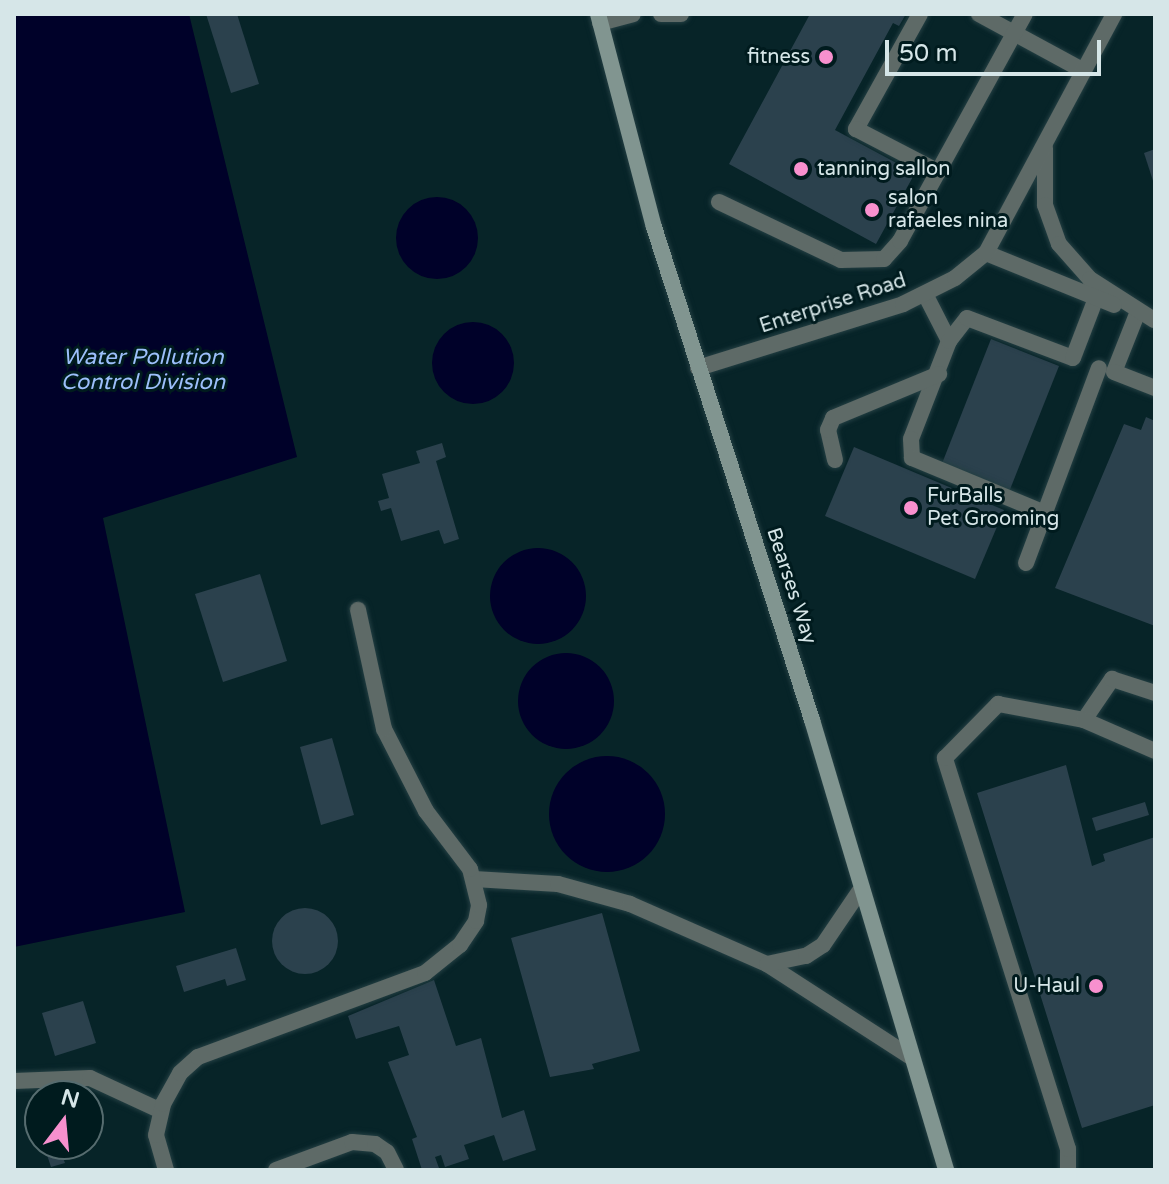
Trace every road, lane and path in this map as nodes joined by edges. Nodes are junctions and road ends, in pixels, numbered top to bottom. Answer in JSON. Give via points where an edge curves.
{"nodes":[{"id":1,"x":633,"y":14,"type":"edge"},
{"id":2,"x":661,"y":14,"type":"edge"},
{"id":3,"x":681,"y":14,"type":"edge"},
{"id":4,"x":920,"y":14,"type":"edge"},
{"id":5,"x":979,"y":14,"type":"edge"},
{"id":6,"x":1025,"y":14,"type":"edge"},
{"id":7,"x":1114,"y":14,"type":"edge"},
{"id":8,"x":599,"y":18,"type":"edge"},
{"id":9,"x":1015,"y":33,"type":"junction"},
{"id":10,"x":1084,"y":71,"type":"junction"},
{"id":11,"x":1046,"y":140,"type":"junction"},
{"id":12,"x":939,"y":172,"type":"junction"},
{"id":13,"x":719,"y":202,"type":"dead end"},
{"id":14,"x":986,"y":253,"type":"junction"},
{"id":15,"x":925,"y":294,"type":"junction"},
{"id":16,"x":1096,"y":298,"type":"junction"},
{"id":17,"x":1137,"y":314,"type":"junction"},
{"id":18,"x":1154,"y":320,"type":"edge"},
{"id":19,"x":949,"y":341,"type":"junction"},
{"id":20,"x":1073,"y":358,"type":"junction"},
{"id":21,"x":698,"y":368,"type":"junction"},
{"id":22,"x":1107,"y":370,"type":"junction"},
{"id":23,"x":939,"y":374,"type":"junction"},
{"id":24,"x":1155,"y":388,"type":"edge"},
{"id":25,"x":835,"y":460,"type":"dead end"},
{"id":26,"x":1045,"y":513,"type":"junction"},
{"id":27,"x":1026,"y":563,"type":"dead end"},
{"id":28,"x":358,"y":610,"type":"dead end"},
{"id":29,"x":1155,"y":693,"type":"edge"},
{"id":30,"x":1084,"y":720,"type":"junction"},
{"id":31,"x":1155,"y":751,"type":"edge"},
{"id":32,"x":474,"y":879,"type":"junction"},
{"id":33,"x":859,"y":892,"type":"junction"},
{"id":34,"x":767,"y":964,"type":"junction"},
{"id":35,"x":911,"y":1057,"type":"junction"},
{"id":36,"x":14,"y":1081,"type":"edge"},
{"id":37,"x":161,"y":1111,"type":"junction"},
{"id":38,"x":166,"y":1170,"type":"edge"},
{"id":39,"x":276,"y":1170,"type":"edge"},
{"id":40,"x":396,"y":1170,"type":"edge"},
{"id":41,"x":946,"y":1170,"type":"edge"},
{"id":42,"x":1068,"y":1170,"type":"edge"}],
"edges":[{"from":1,"to":8,"type":"street"},
{"from":2,"to":3,"type":"street"},
{"from":4,"to":12,"type":"street","via":[[856,129]]},
{"from":5,"to":9,"type":"street"},
{"from":6,"to":9,"type":"street"},
{"from":7,"to":10,"type":"street","name":"Enterprise Road"},
{"from":8,"to":21,"type":"main road","name":"Bearses Way"},
{"from":9,"to":10,"type":"street"},
{"from":9,"to":12,"type":"street"},
{"from":10,"to":11,"type":"street","name":"Enterprise Road"},
{"from":11,"to":14,"type":"street","name":"Enterprise Road"},
{"from":11,"to":18,"type":"street","via":[[1045,205],[1059,244],[1090,279]]},
{"from":12,"to":13,"type":"street","via":[[884,259],[841,260]]},
{"from":14,"to":15,"type":"street","name":"Enterprise Road"},
{"from":14,"to":16,"type":"street"},
{"from":15,"to":19,"type":"street"},
{"from":15,"to":21,"type":"street","name":"Enterprise Road"},
{"from":16,"to":17,"type":"street"},
{"from":16,"to":20,"type":"street"},
{"from":17,"to":18,"type":"street"},
{"from":17,"to":22,"type":"street"},
{"from":19,"to":20,"type":"street","via":[[967,318]]},
{"from":19,"to":23,"type":"street"},
{"from":20,"to":22,"type":"street"},
{"from":21,"to":33,"type":"main road","name":"Bearses Way","via":[[812,720]]},
{"from":22,"to":24,"type":"street"},
{"from":22,"to":26,"type":"street"},
{"from":23,"to":25,"type":"street","via":[[833,418],[828,430]]},
{"from":23,"to":26,"type":"street","via":[[911,439],[912,458]]},
{"from":26,"to":27,"type":"street"},
{"from":28,"to":32,"type":"street","via":[[384,729],[403,772]]},
{"from":29,"to":30,"type":"street","via":[[1112,679]]},
{"from":30,"to":31,"type":"street"},
{"from":30,"to":42,"type":"street","via":[[998,704],[945,758],[1068,1149]]},
{"from":32,"to":34,"type":"street","via":[[591,890]]},
{"from":32,"to":37,"type":"street","via":[[476,921],[441,962],[425,973],[198,1057],[180,1073]]},
{"from":33,"to":34,"type":"street","via":[[823,945],[806,956]]},
{"from":33,"to":35,"type":"main road","name":"Bearses Way"},
{"from":34,"to":35,"type":"street"},
{"from":35,"to":41,"type":"main road","name":"Bearses Way"},
{"from":36,"to":37,"type":"street","via":[[90,1078]]},
{"from":37,"to":38,"type":"street","via":[[156,1135]]},
{"from":39,"to":40,"type":"street","via":[[352,1142],[375,1144],[387,1152]]}]}
